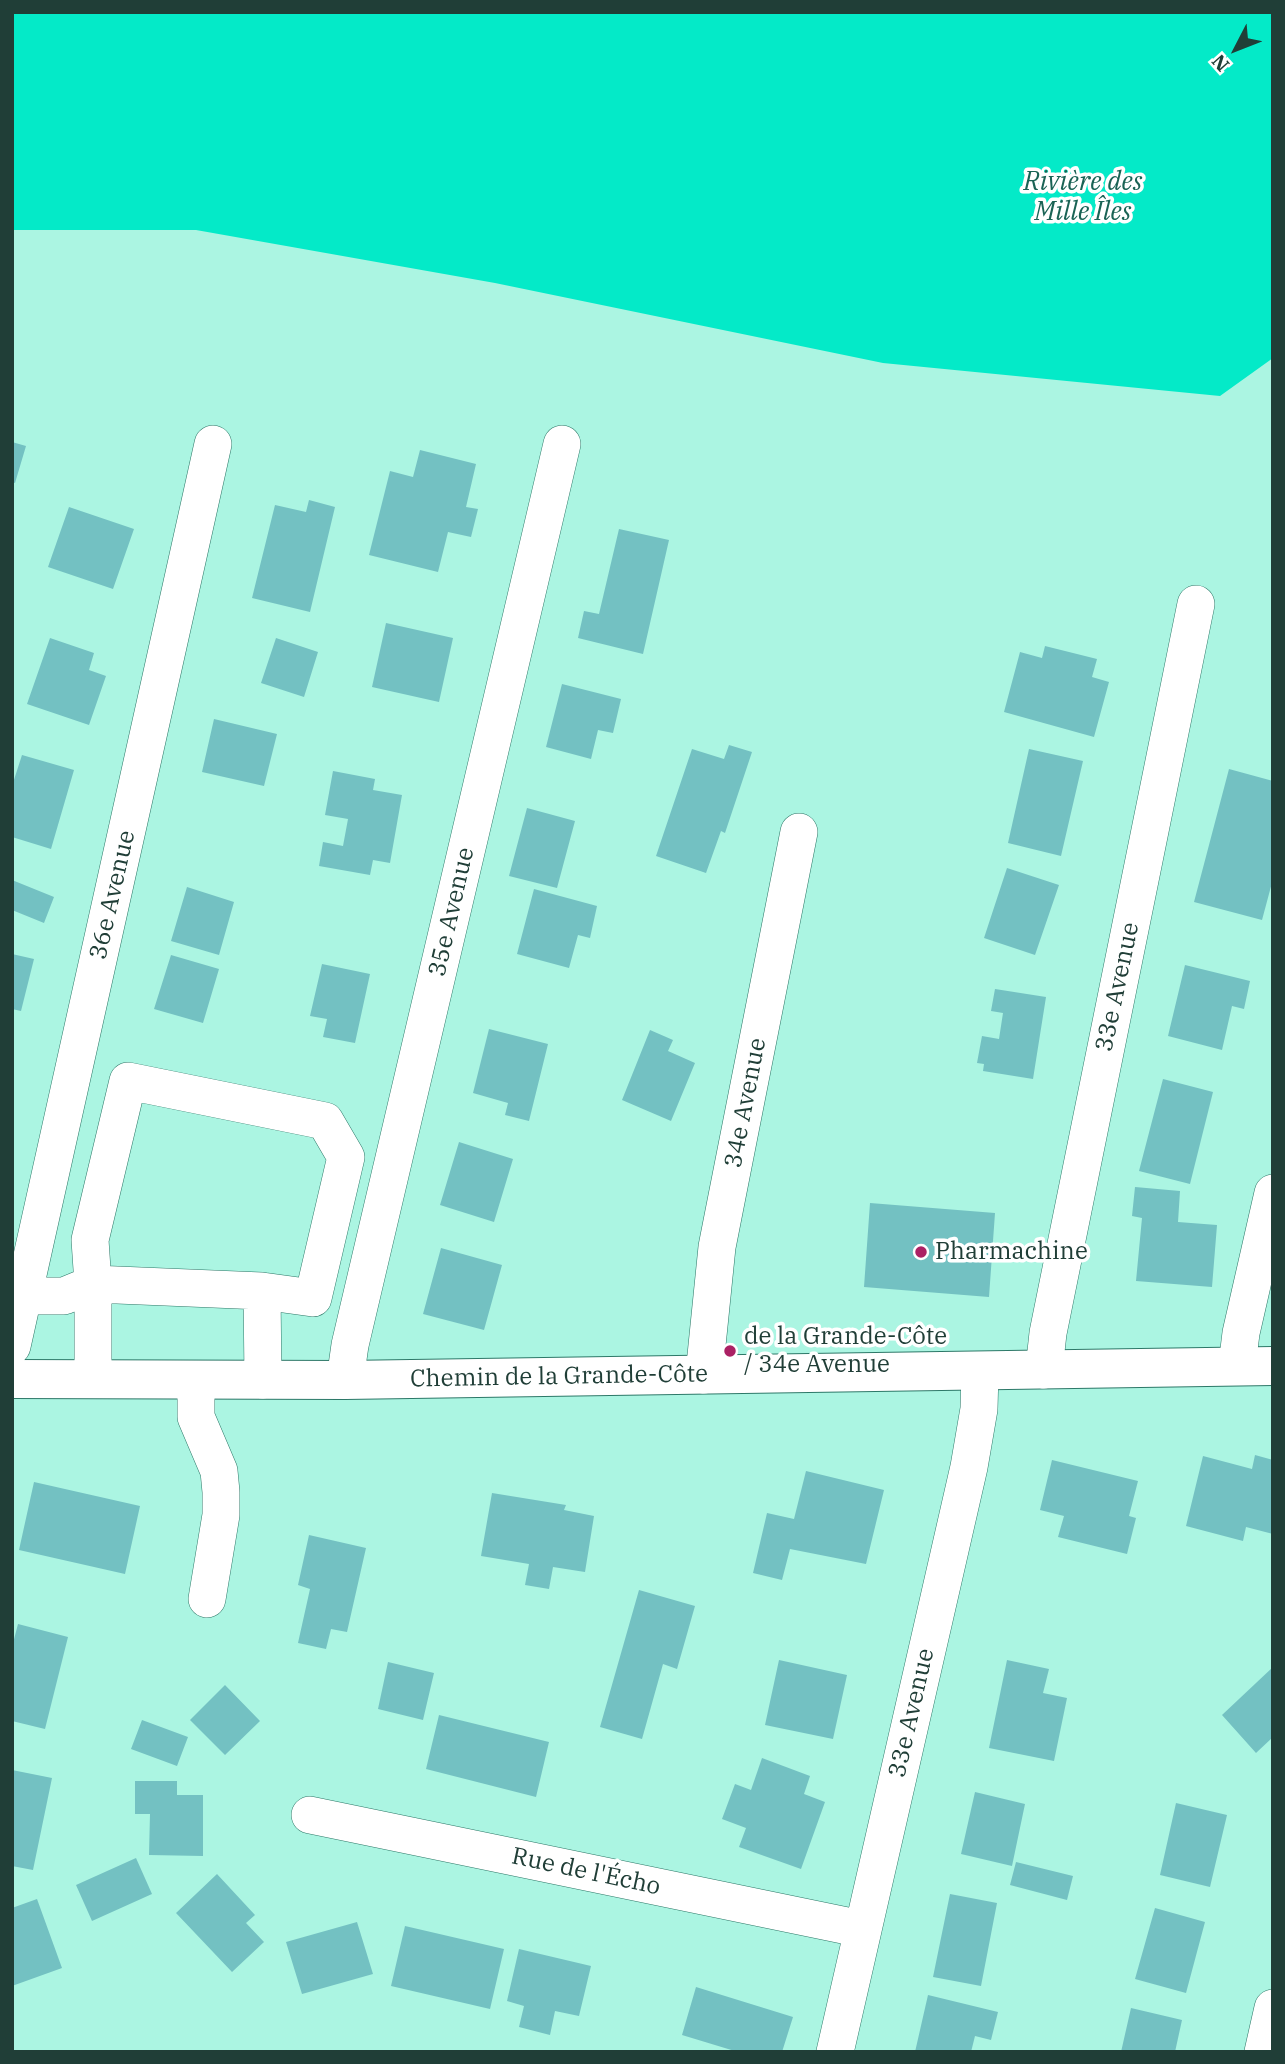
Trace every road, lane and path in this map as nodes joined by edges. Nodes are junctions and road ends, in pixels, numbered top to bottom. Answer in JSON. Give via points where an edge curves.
{"nodes":[{"id":1,"x":213,"y":444,"type":"dead end"},
{"id":2,"x":562,"y":444,"type":"dead end"},
{"id":3,"x":1196,"y":604,"type":"dead end"},
{"id":4,"x":799,"y":832,"type":"dead end"},
{"id":5,"x":54,"y":1157,"type":"junction"},
{"id":6,"x":346,"y":1157,"type":"junction"},
{"id":7,"x":391,"y":1168,"type":"junction"},
{"id":8,"x":107,"y":1169,"type":"junction"},
{"id":9,"x":1273,"y":1193,"type":"edge"},
{"id":10,"x":93,"y":1284,"type":"junction"},
{"id":11,"x":262,"y":1291,"type":"junction"},
{"id":12,"x":23,"y":1296,"type":"junction"},
{"id":13,"x":313,"y":1298,"type":"junction"},
{"id":14,"x":358,"y":1309,"type":"junction"},
{"id":15,"x":12,"y":1346,"type":"edge"},
{"id":16,"x":1255,"y":1366,"type":"edge"},
{"id":17,"x":1044,"y":1370,"type":"junction"},
{"id":18,"x":980,"y":1372,"type":"junction"},
{"id":19,"x":704,"y":1375,"type":"junction"},
{"id":20,"x":12,"y":1379,"type":"edge"},
{"id":21,"x":93,"y":1380,"type":"junction"},
{"id":22,"x":196,"y":1380,"type":"junction"},
{"id":23,"x":263,"y":1380,"type":"junction"},
{"id":24,"x":345,"y":1380,"type":"junction"},
{"id":25,"x":207,"y":1599,"type":"dead end"},
{"id":26,"x":310,"y":1815,"type":"dead end"},
{"id":27,"x":862,"y":1929,"type":"junction"},
{"id":28,"x":1273,"y":2008,"type":"edge"},
{"id":29,"x":835,"y":2052,"type":"edge"},
{"id":30,"x":1263,"y":2052,"type":"edge"}],
"edges":[{"from":1,"to":5,"type":"street","name":"36e Avenue"},
{"from":2,"to":7,"type":"street","name":"35e Avenue"},
{"from":3,"to":17,"type":"street","name":"33e Avenue","via":[[1050,1319]]},
{"from":4,"to":19,"type":"street","name":"34e Avenue","via":[[715,1258]]},
{"from":5,"to":8,"type":"street"},
{"from":5,"to":12,"type":"street","name":"36e Avenue"},
{"from":6,"to":7,"type":"street"},
{"from":6,"to":8,"type":"street","via":[[325,1121],[128,1081]]},
{"from":6,"to":13,"type":"street"},
{"from":7,"to":14,"type":"street","name":"35e Avenue"},
{"from":8,"to":10,"type":"street","via":[[90,1240]]},
{"from":9,"to":16,"type":"street","via":[[1241,1333]]},
{"from":10,"to":11,"type":"street"},
{"from":10,"to":12,"type":"street","via":[[64,1297]]},
{"from":10,"to":21,"type":"street"},
{"from":11,"to":13,"type":"street"},
{"from":11,"to":23,"type":"street"},
{"from":12,"to":15,"type":"street","name":"36e Avenue"},
{"from":13,"to":14,"type":"street"},
{"from":14,"to":24,"type":"street","name":"35e Avenue"},
{"from":16,"to":17,"type":"main road","name":"Chemin de la Grande-Côte"},
{"from":17,"to":18,"type":"main road","name":"Chemin de la Grande-Côte"},
{"from":18,"to":19,"type":"main road","name":"Chemin de la Grande-Côte"},
{"from":18,"to":27,"type":"street","name":"33e Avenue","via":[[979,1409],[966,1480]]},
{"from":19,"to":24,"type":"main road","name":"Chemin de la Grande-Côte"},
{"from":20,"to":21,"type":"main road","name":"Chemin de la Grande-Côte"},
{"from":21,"to":22,"type":"main road","name":"Chemin de la Grande-Côte"},
{"from":22,"to":23,"type":"main road","name":"Chemin de la Grande-Côte"},
{"from":22,"to":25,"type":"street","via":[[196,1417],[219,1471],[221,1492]]},
{"from":23,"to":24,"type":"main road","name":"Chemin de la Grande-Côte"},
{"from":26,"to":27,"type":"street","name":"Rue de l'Écho"},
{"from":27,"to":29,"type":"street","name":"33e Avenue"},
{"from":28,"to":30,"type":"street"}]}
